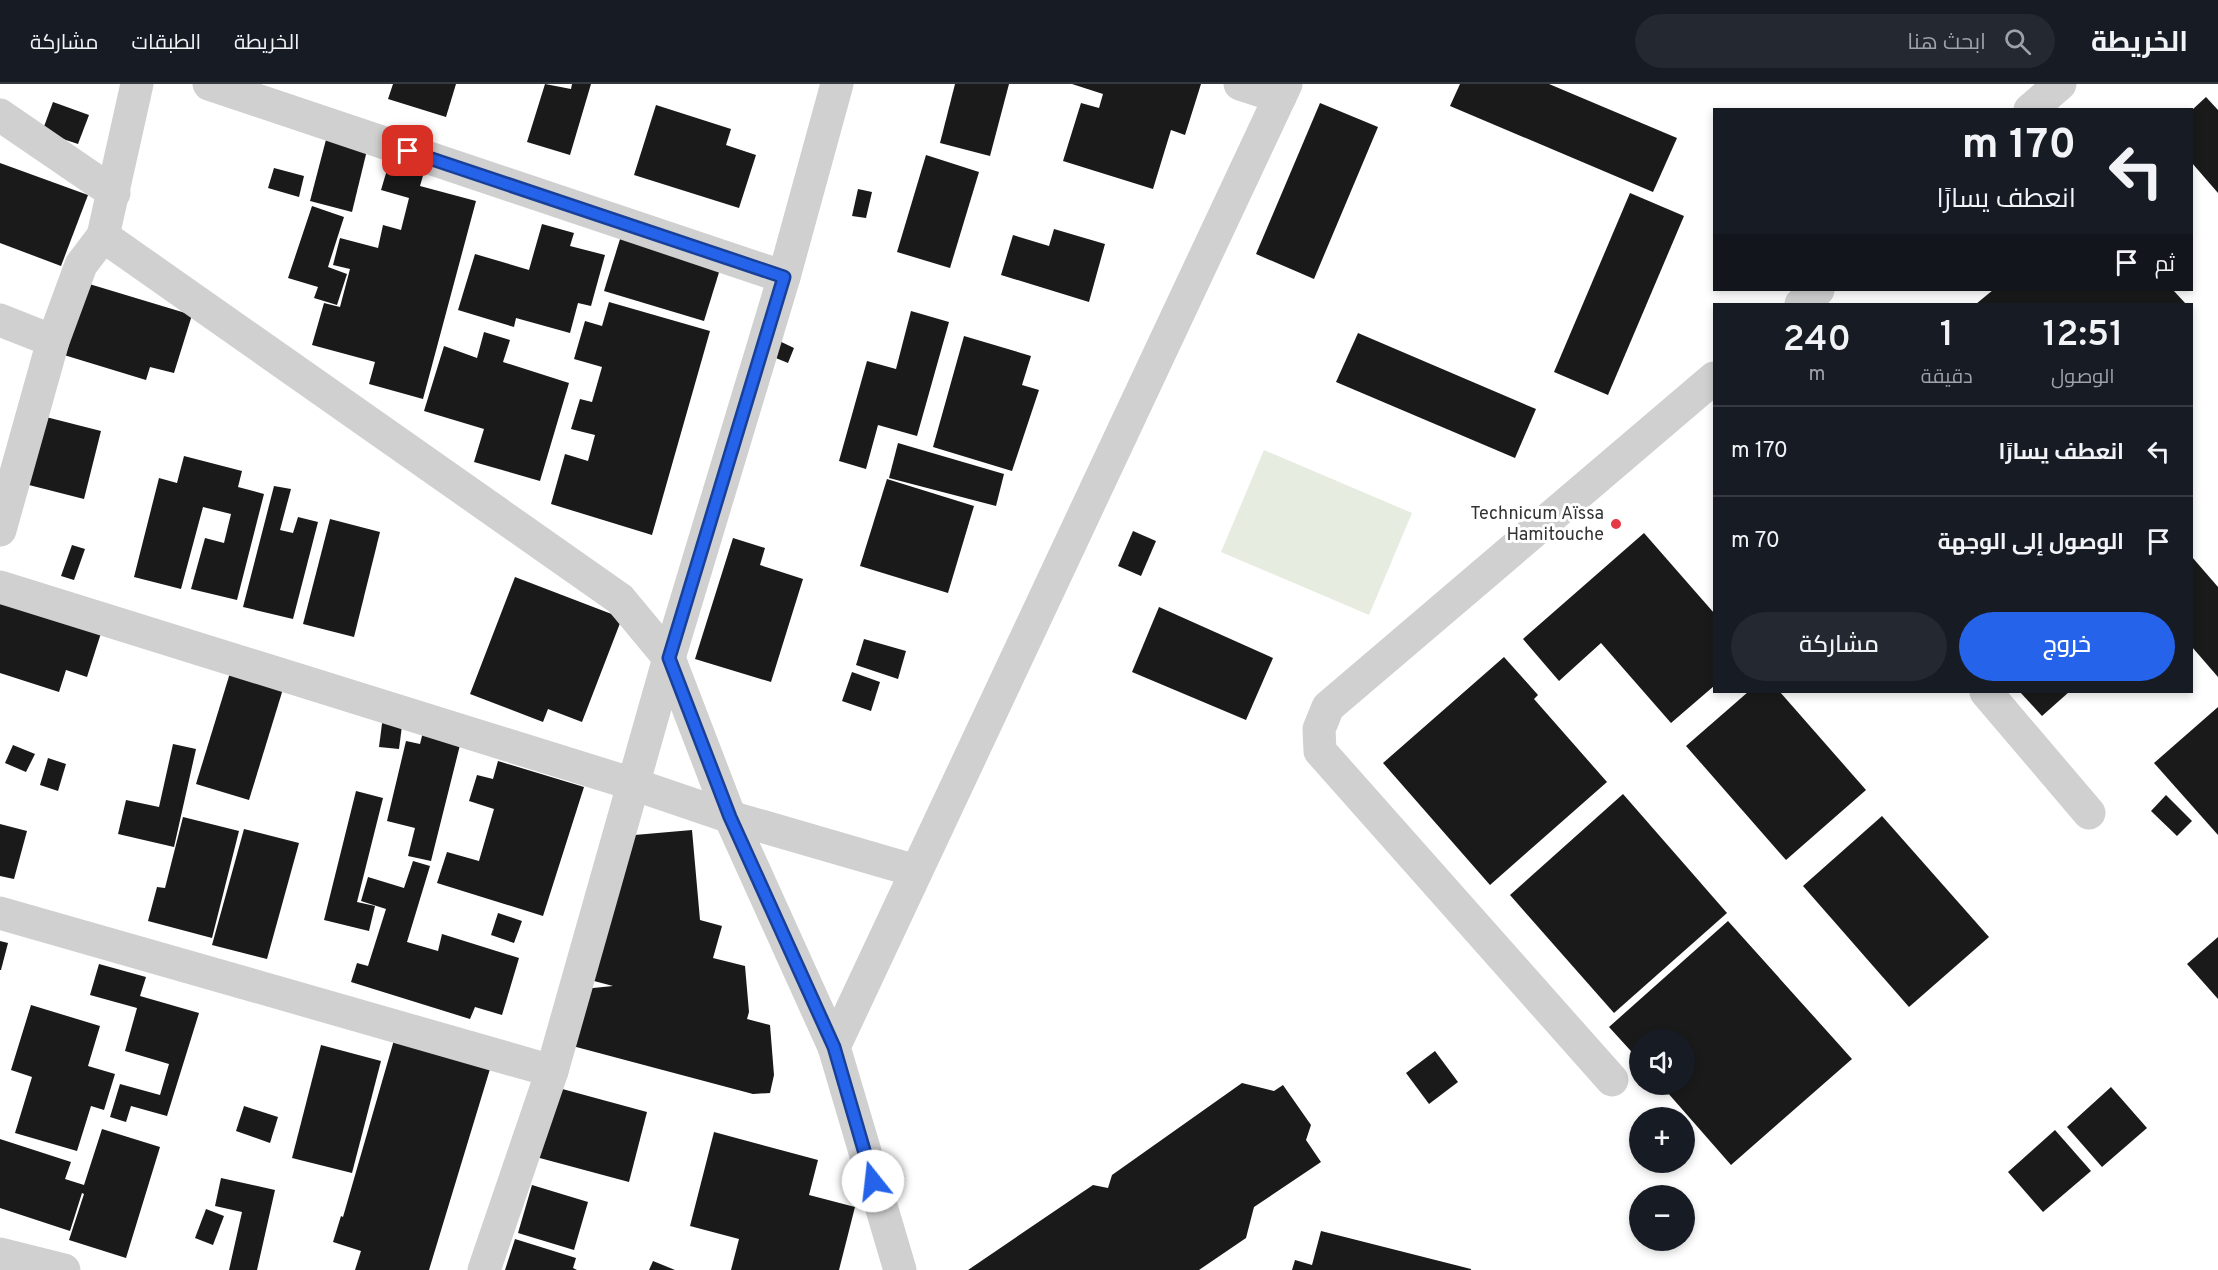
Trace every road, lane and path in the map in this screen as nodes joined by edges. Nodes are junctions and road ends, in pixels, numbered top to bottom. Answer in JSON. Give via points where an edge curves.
{"nodes":[{"id":1,"x":137,"y":84,"type":"edge"},
{"id":2,"x":209,"y":84,"type":"edge"},
{"id":3,"x":837,"y":84,"type":"edge"},
{"id":4,"x":1240,"y":84,"type":"edge"},
{"id":5,"x":2060,"y":84,"type":"edge"},
{"id":6,"x":1283,"y":90,"type":"edge"},
{"id":7,"x":2032,"y":108,"type":"edge"},
{"id":8,"x":0,"y":115,"type":"edge"},
{"id":9,"x":114,"y":193,"type":"junction"},
{"id":10,"x":103,"y":236,"type":"junction"},
{"id":11,"x":784,"y":277,"type":"junction"},
{"id":12,"x":1817,"y":291,"type":"edge"},
{"id":13,"x":1802,"y":303,"type":"edge"},
{"id":14,"x":0,"y":320,"type":"edge"},
{"id":15,"x":53,"y":341,"type":"junction"},
{"id":16,"x":1713,"y":379,"type":"edge"},
{"id":17,"x":0,"y":530,"type":"edge"},
{"id":18,"x":0,"y":586,"type":"edge"},
{"id":19,"x":669,"y":658,"type":"junction"},
{"id":20,"x":1987,"y":693,"type":"edge"},
{"id":21,"x":633,"y":784,"type":"junction"},
{"id":22,"x":2090,"y":813,"type":"dead end"},
{"id":23,"x":730,"y":817,"type":"junction"},
{"id":24,"x":916,"y":871,"type":"junction"},
{"id":25,"x":0,"y":913,"type":"edge"},
{"id":26,"x":834,"y":1047,"type":"junction"},
{"id":27,"x":552,"y":1071,"type":"junction"},
{"id":28,"x":1612,"y":1080,"type":"dead end"},
{"id":29,"x":0,"y":1254,"type":"edge"},
{"id":30,"x":64,"y":1270,"type":"edge"},
{"id":31,"x":484,"y":1270,"type":"edge"},
{"id":32,"x":900,"y":1270,"type":"edge"}],
"edges":[{"from":1,"to":9,"type":"street"},
{"from":2,"to":11,"type":"street"},
{"from":3,"to":11,"type":"street"},
{"from":4,"to":6,"type":"street"},
{"from":5,"to":7,"type":"street"},
{"from":6,"to":24,"type":"street"},
{"from":8,"to":9,"type":"street"},
{"from":9,"to":10,"type":"street"},
{"from":10,"to":15,"type":"street","via":[[81,265]]},
{"from":10,"to":19,"type":"street","via":[[620,599]]},
{"from":11,"to":19,"type":"street"},
{"from":12,"to":13,"type":"street"},
{"from":14,"to":15,"type":"street"},
{"from":15,"to":17,"type":"street"},
{"from":16,"to":28,"type":"street","via":[[1328,708],[1318,729],[1320,751]]},
{"from":18,"to":21,"type":"street"},
{"from":19,"to":21,"type":"street"},
{"from":19,"to":23,"type":"street"},
{"from":20,"to":22,"type":"street"},
{"from":21,"to":23,"type":"street"},
{"from":21,"to":27,"type":"street"},
{"from":23,"to":24,"type":"street"},
{"from":23,"to":26,"type":"street"},
{"from":24,"to":26,"type":"street"},
{"from":25,"to":27,"type":"street"},
{"from":26,"to":32,"type":"street"},
{"from":27,"to":31,"type":"street"},
{"from":29,"to":30,"type":"street"}]}
